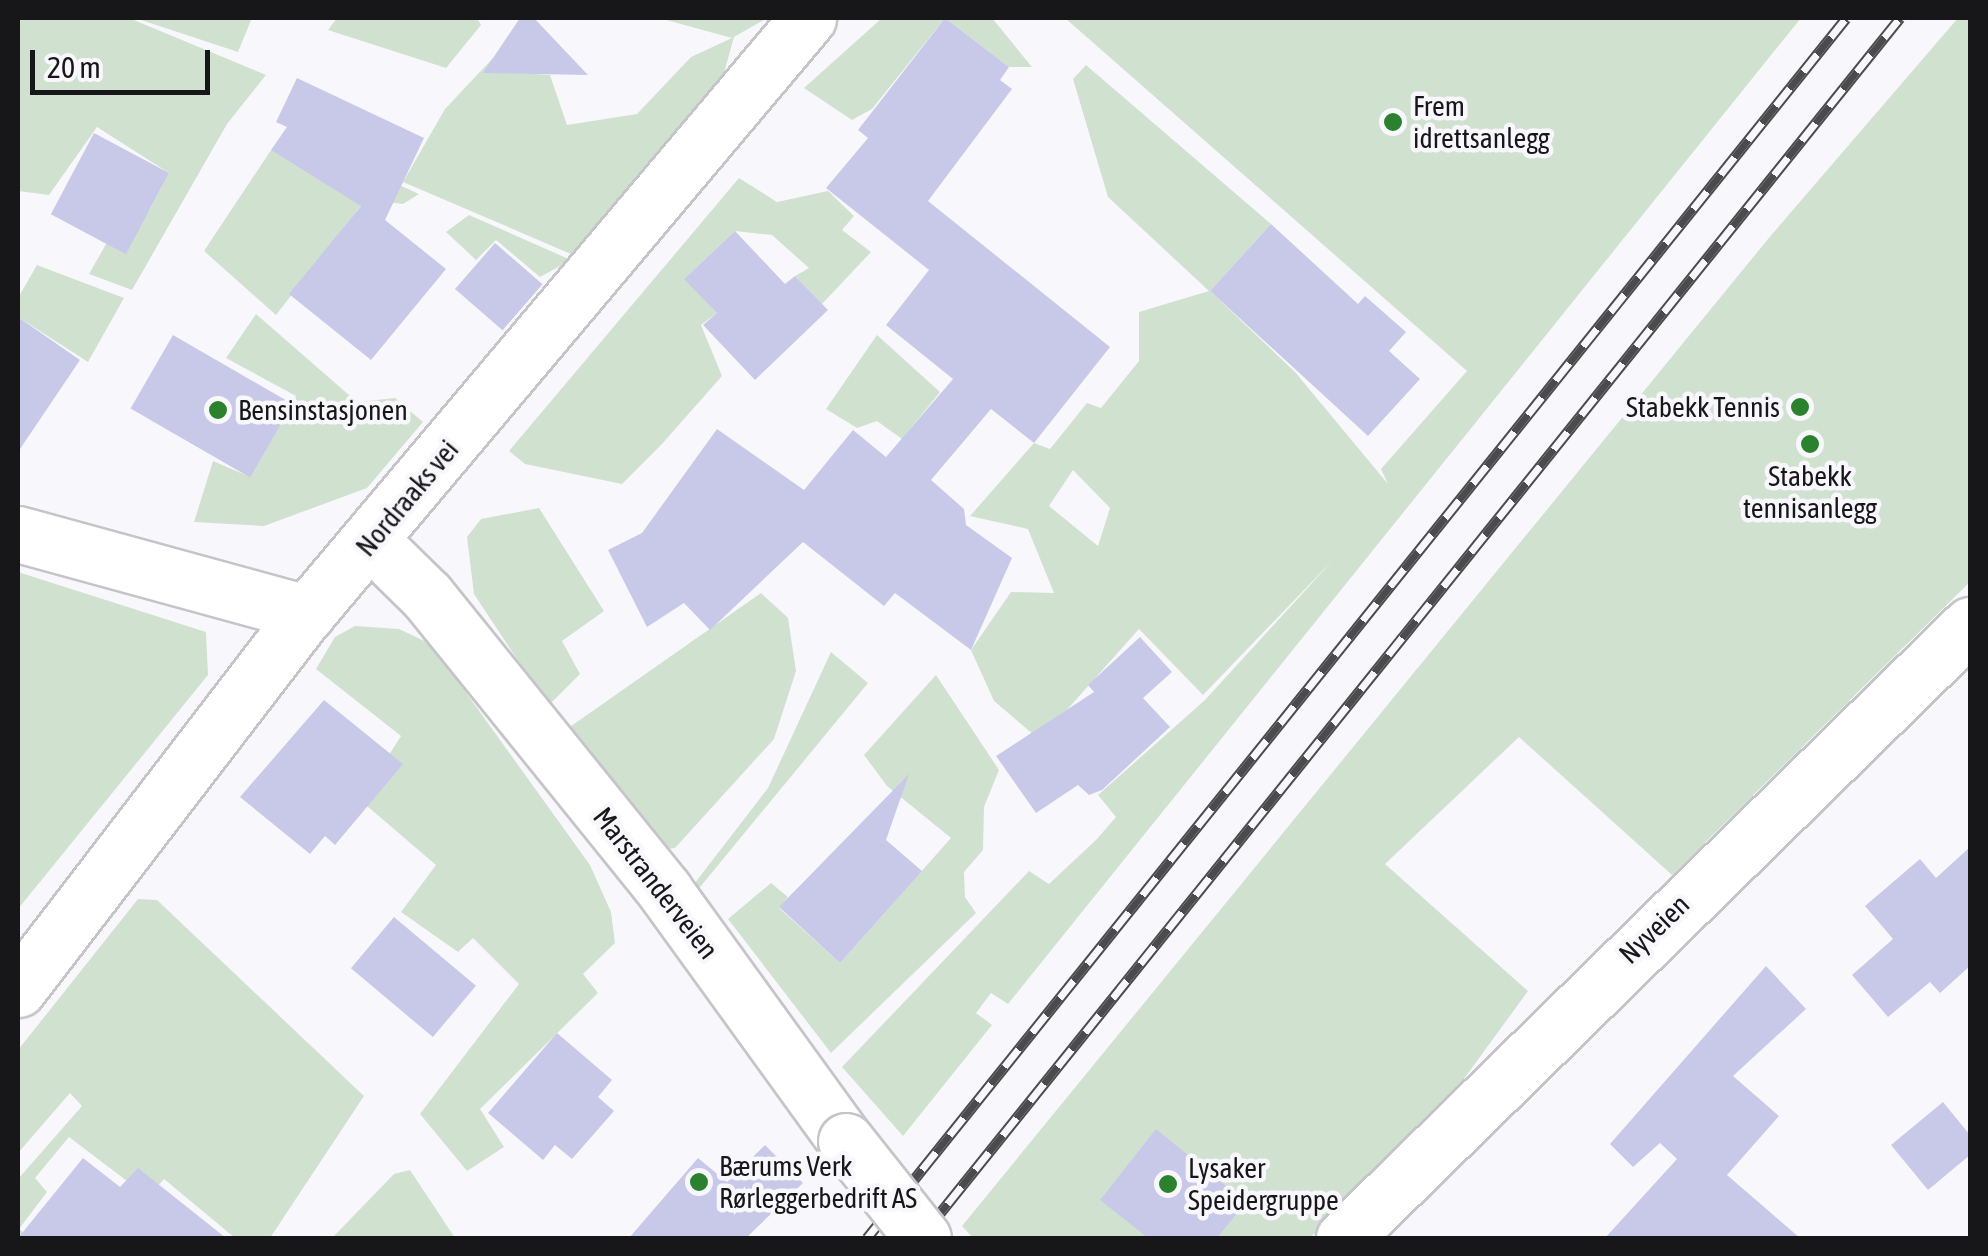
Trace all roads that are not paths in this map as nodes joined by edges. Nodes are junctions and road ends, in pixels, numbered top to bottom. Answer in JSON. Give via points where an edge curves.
{"nodes":[{"id":1,"x":808,"y":18,"type":"edge"},
{"id":2,"x":18,"y":534,"type":"edge"},
{"id":3,"x":372,"y":542,"type":"junction"},
{"id":4,"x":307,"y":612,"type":"junction"},
{"id":5,"x":1970,"y":625,"type":"edge"},
{"id":6,"x":18,"y":989,"type":"edge"},
{"id":7,"x":923,"y":1238,"type":"edge"},
{"id":8,"x":1344,"y":1238,"type":"edge"}],
"edges":[{"from":1,"to":3,"type":"street","name":"Nordraaks vei"},
{"from":2,"to":4,"type":"street"},
{"from":3,"to":4,"type":"street","name":"Nordraaks vei"},
{"from":3,"to":7,"type":"street","name":"Marstranderveien","bridge":true,"via":[[427,596],[664,890]]},
{"from":4,"to":6,"type":"street","name":"Nordraaks vei"},
{"from":5,"to":8,"type":"street","name":"Nyveien","via":[[1556,1022]]}]}
